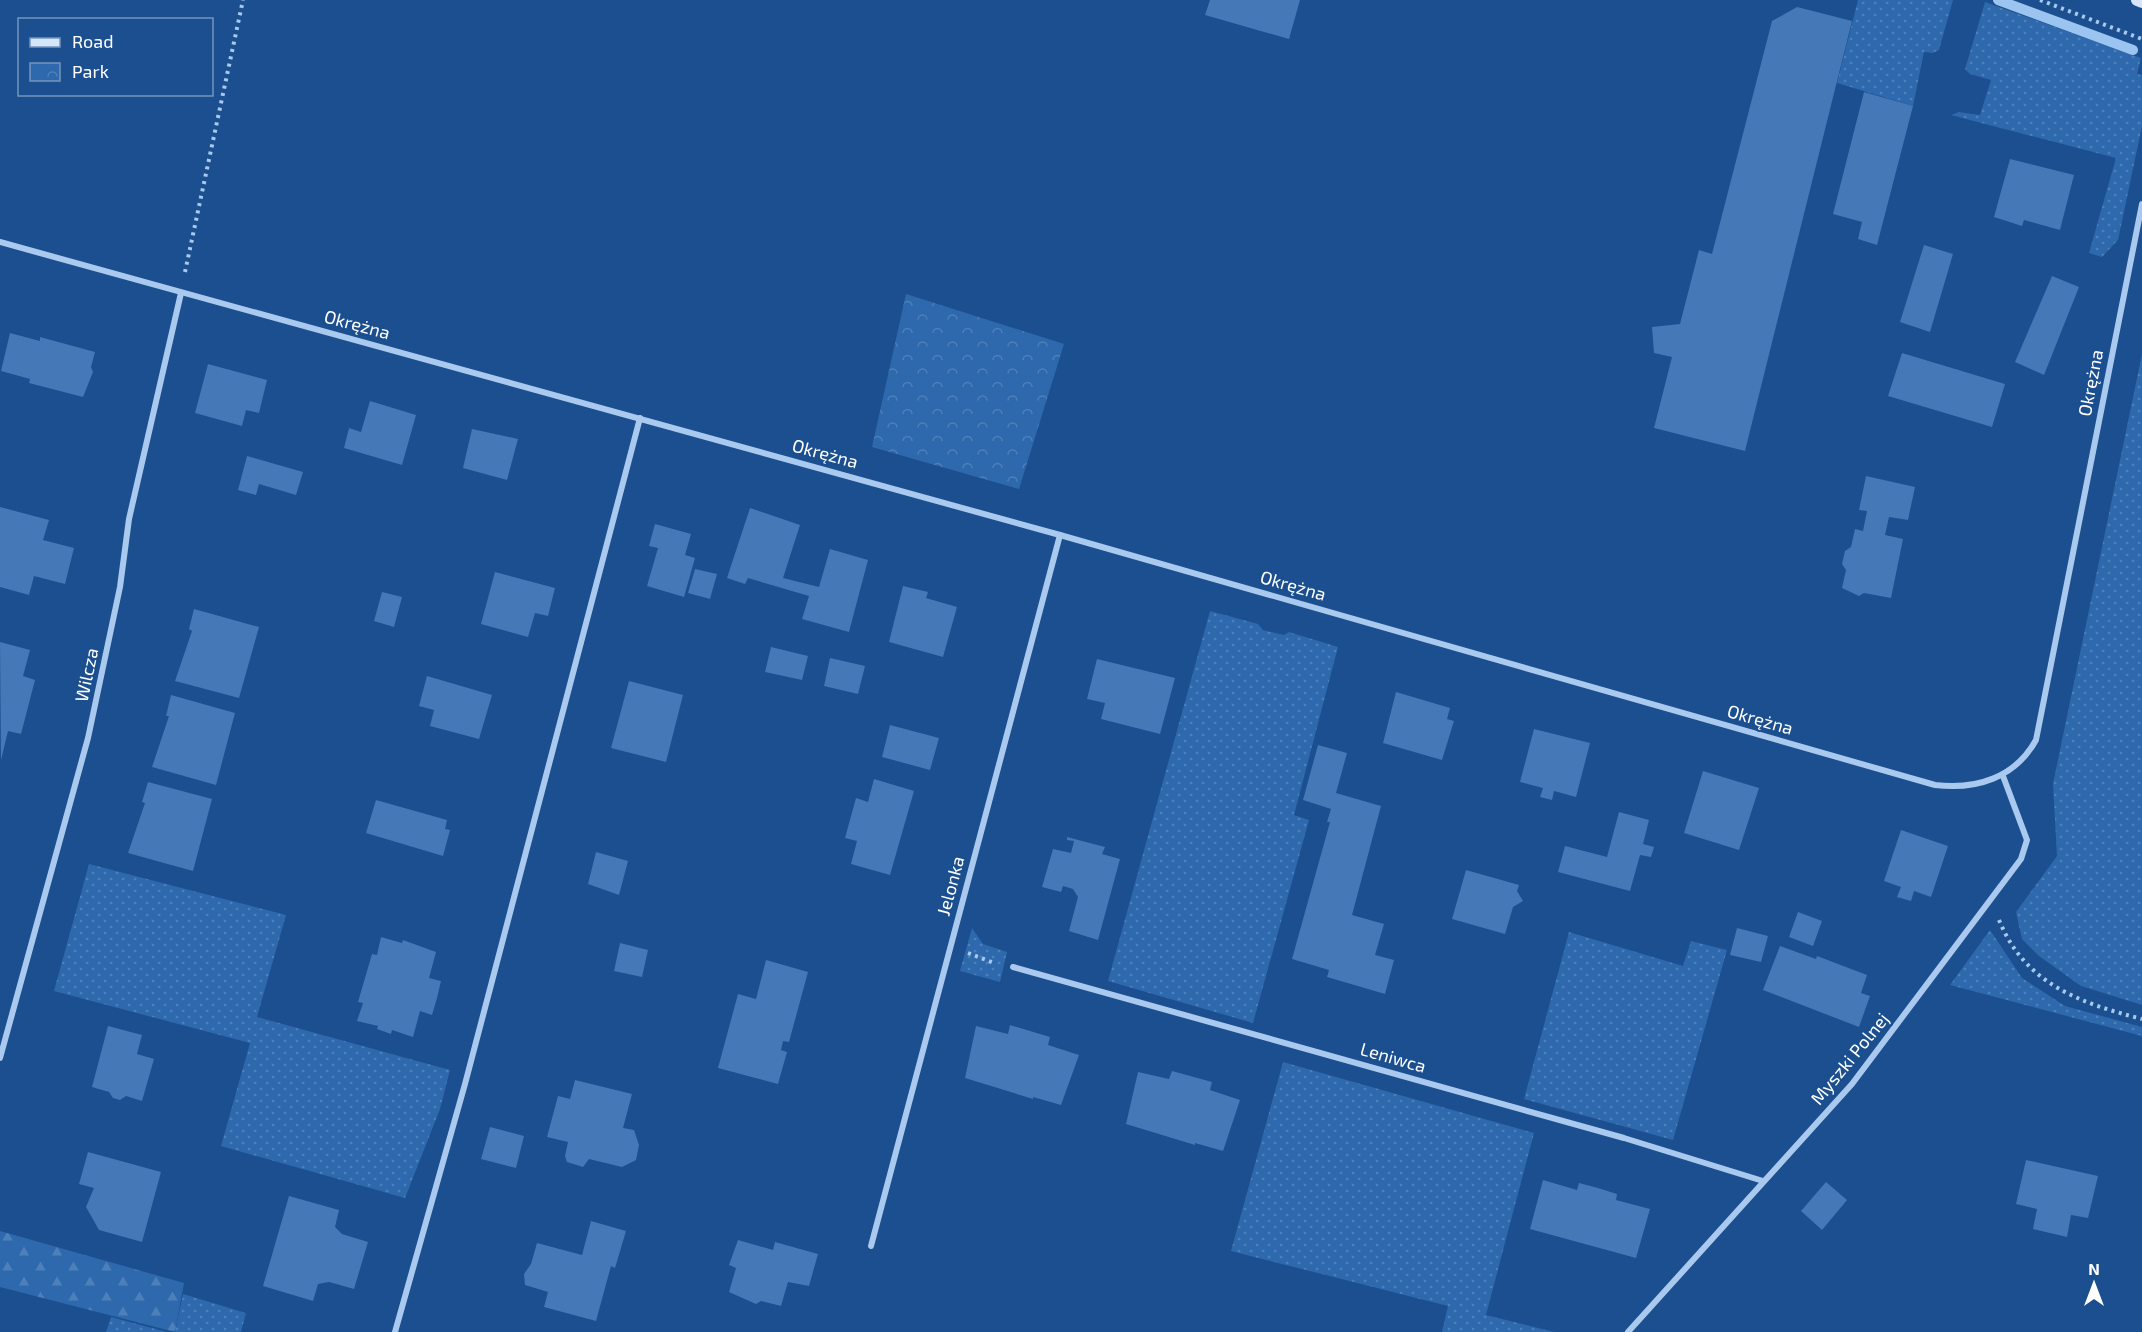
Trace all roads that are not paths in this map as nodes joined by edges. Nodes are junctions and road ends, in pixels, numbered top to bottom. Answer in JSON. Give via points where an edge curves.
{"nodes":[{"id":1,"x":2137,"y":0,"type":"edge"},
{"id":2,"x":2142,"y":2,"type":"edge"},
{"id":3,"x":2142,"y":204,"type":"edge"},
{"id":4,"x":0,"y":242,"type":"edge"},
{"id":5,"x":181,"y":293,"type":"junction"},
{"id":6,"x":640,"y":418,"type":"junction"},
{"id":7,"x":1060,"y":535,"type":"junction"},
{"id":8,"x":2003,"y":776,"type":"junction"},
{"id":9,"x":1014,"y":967,"type":"road end"},
{"id":10,"x":0,"y":1058,"type":"edge"},
{"id":11,"x":1763,"y":1181,"type":"junction"},
{"id":12,"x":871,"y":1246,"type":"dead end"},
{"id":13,"x":395,"y":1332,"type":"edge"},
{"id":14,"x":1628,"y":1332,"type":"edge"}],
"edges":[{"from":1,"to":2,"type":"main road"},
{"from":3,"to":8,"type":"street","name":"Okrężna","via":[[2036,740],[2019,765]]},
{"from":4,"to":5,"type":"street","name":"Okrężna"},
{"from":5,"to":6,"type":"street","name":"Okrężna"},
{"from":5,"to":10,"type":"street","name":"Wilcza","via":[[129,519],[120,587],[88,738]]},
{"from":6,"to":7,"type":"street","name":"Okrężna"},
{"from":6,"to":13,"type":"street","via":[[465,1084]]},
{"from":7,"to":8,"type":"street","name":"Okrężna","via":[[1935,785],[1959,788]]},
{"from":7,"to":12,"type":"street","name":"Jelonka"},
{"from":8,"to":11,"type":"street","name":"Myszki Polnej","via":[[2023,824],[2026,849],[1885,1044]]},
{"from":9,"to":11,"type":"street","name":"Leniwca","via":[[1624,1138]]},
{"from":11,"to":14,"type":"street","name":"Myszki Polnej"}]}
